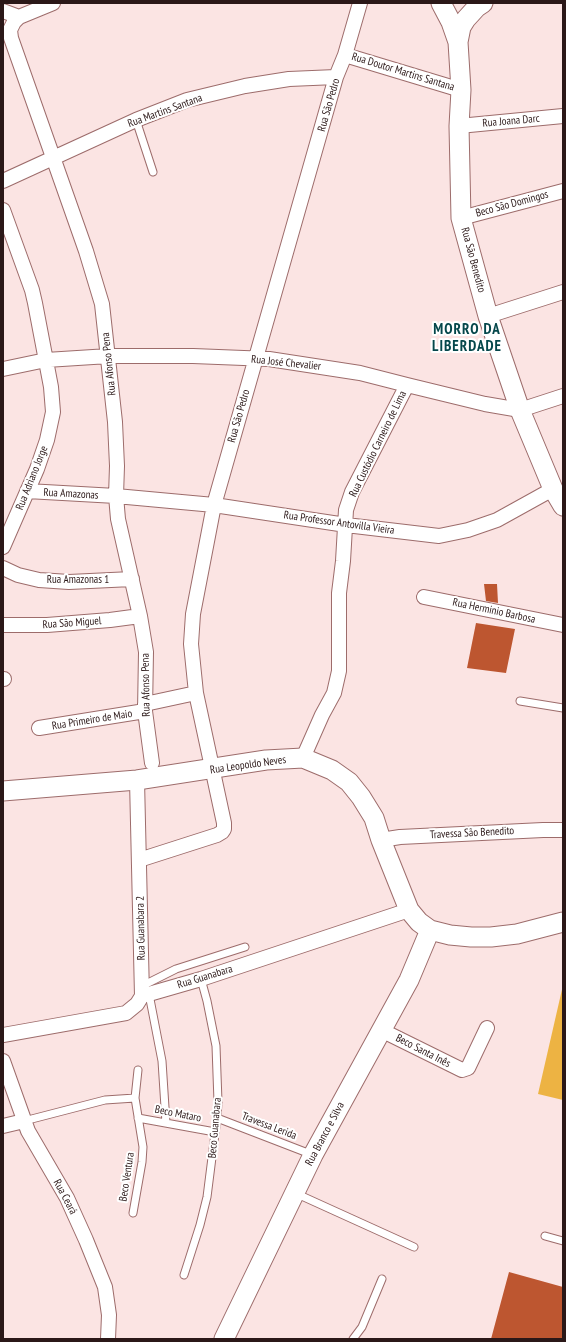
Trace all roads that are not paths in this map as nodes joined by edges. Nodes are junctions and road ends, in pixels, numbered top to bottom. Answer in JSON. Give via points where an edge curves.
{"nodes":[{"id":1,"x":53,"y":3,"type":"edge"},
{"id":2,"x":360,"y":3,"type":"edge"},
{"id":3,"x":441,"y":3,"type":"edge"},
{"id":4,"x":482,"y":3,"type":"edge"},
{"id":5,"x":3,"y":11,"type":"edge"},
{"id":6,"x":19,"y":17,"type":"junction"},
{"id":7,"x":458,"y":42,"type":"junction"},
{"id":8,"x":345,"y":55,"type":"junction"},
{"id":9,"x":336,"y":77,"type":"junction"},
{"id":10,"x":461,"y":90,"type":"junction"},
{"id":11,"x":563,"y":116,"type":"edge"},
{"id":12,"x":136,"y":120,"type":"junction"},
{"id":13,"x":459,"y":126,"type":"junction"},
{"id":14,"x":53,"y":158,"type":"junction"},
{"id":15,"x":152,"y":172,"type":"dead end"},
{"id":16,"x":3,"y":181,"type":"edge"},
{"id":17,"x":563,"y":191,"type":"edge"},
{"id":18,"x":3,"y":210,"type":"edge"},
{"id":19,"x":461,"y":218,"type":"junction"},
{"id":20,"x":563,"y":292,"type":"edge"},
{"id":21,"x":488,"y":316,"type":"junction"},
{"id":22,"x":109,"y":356,"type":"junction"},
{"id":23,"x":255,"y":359,"type":"junction"},
{"id":24,"x":46,"y":360,"type":"junction"},
{"id":25,"x":3,"y":369,"type":"edge"},
{"id":26,"x":407,"y":385,"type":"junction"},
{"id":27,"x":563,"y":396,"type":"edge"},
{"id":28,"x":520,"y":410,"type":"junction"},
{"id":29,"x":553,"y":489,"type":"junction"},
{"id":30,"x":27,"y":491,"type":"junction"},
{"id":31,"x":116,"y":496,"type":"junction"},
{"id":32,"x":214,"y":505,"type":"junction"},
{"id":33,"x":563,"y":506,"type":"edge"},
{"id":34,"x":346,"y":525,"type":"junction"},
{"id":35,"x":3,"y":547,"type":"edge"},
{"id":36,"x":3,"y":568,"type":"edge"},
{"id":37,"x":132,"y":579,"type":"junction"},
{"id":38,"x":424,"y":597,"type":"dead end"},
{"id":39,"x":140,"y":616,"type":"junction"},
{"id":40,"x":3,"y":625,"type":"edge"},
{"id":41,"x":563,"y":625,"type":"edge"},
{"id":42,"x":196,"y":693,"type":"junction"},
{"id":43,"x":520,"y":701,"type":"dead end"},
{"id":44,"x":145,"y":708,"type":"junction"},
{"id":45,"x":563,"y":708,"type":"edge"},
{"id":46,"x":39,"y":728,"type":"dead end"},
{"id":47,"x":303,"y":758,"type":"junction"},
{"id":48,"x":152,"y":763,"type":"dead end"},
{"id":49,"x":213,"y":769,"type":"junction"},
{"id":50,"x":137,"y":780,"type":"junction"},
{"id":51,"x":3,"y":791,"type":"edge"},
{"id":52,"x":563,"y":830,"type":"edge"},
{"id":53,"x":381,"y":840,"type":"junction"},
{"id":54,"x":139,"y":860,"type":"junction"},
{"id":55,"x":409,"y":910,"type":"junction"},
{"id":56,"x":563,"y":922,"type":"edge"},
{"id":57,"x":430,"y":930,"type":"junction"},
{"id":58,"x":245,"y":947,"type":"dead end"},
{"id":59,"x":201,"y":979,"type":"junction"},
{"id":60,"x":145,"y":992,"type":"junction"},
{"id":61,"x":486,"y":1028,"type":"dead end"},
{"id":62,"x":381,"y":1030,"type":"junction"},
{"id":63,"x":3,"y":1035,"type":"edge"},
{"id":64,"x":3,"y":1061,"type":"edge"},
{"id":65,"x":138,"y":1070,"type":"dead end"},
{"id":66,"x":135,"y":1098,"type":"junction"},
{"id":67,"x":138,"y":1118,"type":"junction"},
{"id":68,"x":217,"y":1118,"type":"junction"},
{"id":69,"x":24,"y":1121,"type":"junction"},
{"id":70,"x":166,"y":1123,"type":"junction"},
{"id":71,"x":3,"y":1126,"type":"edge"},
{"id":72,"x":215,"y":1132,"type":"junction"},
{"id":73,"x":313,"y":1155,"type":"junction"},
{"id":74,"x":295,"y":1193,"type":"junction"},
{"id":75,"x":133,"y":1213,"type":"dead end"},
{"id":76,"x":545,"y":1236,"type":"dead end"},
{"id":77,"x":563,"y":1241,"type":"edge"},
{"id":78,"x":414,"y":1247,"type":"dead end"},
{"id":79,"x":184,"y":1275,"type":"dead end"},
{"id":80,"x":382,"y":1279,"type":"dead end"},
{"id":81,"x":108,"y":1339,"type":"edge"},
{"id":82,"x":224,"y":1339,"type":"edge"},
{"id":83,"x":354,"y":1339,"type":"edge"}],
"edges":[{"from":1,"to":6,"type":"street"},
{"from":2,"to":8,"type":"street","name":"Rua São Pedro"},
{"from":3,"to":7,"type":"street","name":"Rua São Benedito"},
{"from":4,"to":7,"type":"street","via":[[466,19]]},
{"from":5,"to":6,"type":"street"},
{"from":6,"to":14,"type":"street","name":"Rua Afonso Pena","via":[[10,30],[11,38]]},
{"from":7,"to":10,"type":"street","name":"Rua São Benedito"},
{"from":8,"to":9,"type":"street","name":"Rua São Pedro"},
{"from":8,"to":10,"type":"street","name":"Rua Doutor Martins Santana"},
{"from":9,"to":12,"type":"street","name":"Rua Martins Santana","via":[[289,79],[245,86],[187,100]]},
{"from":9,"to":23,"type":"street","name":"Rua São Pedro"},
{"from":10,"to":13,"type":"street","name":"Rua São Benedito"},
{"from":11,"to":13,"type":"street","name":"Rua Joana Darc"},
{"from":12,"to":14,"type":"street","name":"Rua Martins Santana"},
{"from":12,"to":15,"type":"lane"},
{"from":13,"to":19,"type":"street","name":"Rua São Benedito"},
{"from":14,"to":16,"type":"street","name":"Rua Martins Santana"},
{"from":14,"to":22,"type":"street","name":"Rua Afonso Pena","via":[[102,304]]},
{"from":17,"to":19,"type":"street","name":"Beco São Domingos"},
{"from":18,"to":24,"type":"street","name":"Rua Adriano Jorge","via":[[32,290]]},
{"from":19,"to":21,"type":"street","name":"Rua São Benedito"},
{"from":20,"to":21,"type":"street"},
{"from":21,"to":28,"type":"street","name":"Rua São Benedito"},
{"from":22,"to":23,"type":"street","name":"Rua José Chevalier"},
{"from":22,"to":24,"type":"street","name":"Rua José Chevalier"},
{"from":22,"to":31,"type":"street","name":"Rua Afonso Pena","via":[[116,444]]},
{"from":23,"to":26,"type":"street","name":"Rua José Chevalier","via":[[296,362],[360,373]]},
{"from":23,"to":32,"type":"street","name":"Rua São Pedro"},
{"from":24,"to":25,"type":"street","name":"Rua José Chevalier"},
{"from":24,"to":30,"type":"street","name":"Rua Adriano Jorge","via":[[53,412],[38,469]]},
{"from":26,"to":28,"type":"street","name":"Rua José Chevalier"},
{"from":26,"to":34,"type":"street","name":"Rua Custódio Carneiro de Lima","via":[[352,492],[346,510]]},
{"from":27,"to":28,"type":"street","name":"Rua José Chevalier"},
{"from":28,"to":29,"type":"street","name":"Rua São Benedito"},
{"from":29,"to":33,"type":"street","name":"Rua São Benedito"},
{"from":29,"to":34,"type":"street","name":"Rua Professor Antovilla Vieira","via":[[497,520],[439,536]]},
{"from":30,"to":31,"type":"street","name":"Rua Amazonas"},
{"from":30,"to":35,"type":"street","name":"Rua Adriano Jorge"},
{"from":31,"to":32,"type":"street","name":"Rua Professor Antovilla Vieira"},
{"from":31,"to":37,"type":"street","name":"Rua Afonso Pena","via":[[123,548]]},
{"from":32,"to":34,"type":"street","name":"Rua Professor Antovilla Vieira"},
{"from":32,"to":42,"type":"street","name":"Rua São Pedro","via":[[193,614],[191,644]]},
{"from":34,"to":47,"type":"street","name":"Rua Custódio Carneiro de Lima","via":[[339,593],[339,671],[334,693]]},
{"from":36,"to":37,"type":"street","name":"Rua Amazonas 1","via":[[39,580],[69,582]]},
{"from":37,"to":39,"type":"street","name":"Rua Afonso Pena"},
{"from":38,"to":41,"type":"street","name":"Rua Herminio Barbosa"},
{"from":39,"to":40,"type":"street","name":"Rua São Miguel","via":[[47,625]]},
{"from":39,"to":44,"type":"street","name":"Rua Afonso Pena","via":[[146,652]]},
{"from":42,"to":44,"type":"street","name":"Rua Primeiro de Maio"},
{"from":42,"to":49,"type":"street","name":"Rua São Pedro"},
{"from":43,"to":45,"type":"lane"},
{"from":44,"to":46,"type":"street","name":"Rua Primeiro de Maio"},
{"from":44,"to":48,"type":"street","name":"Rua Afonso Pena"},
{"from":47,"to":49,"type":"street","name":"Rua Leopoldo Neves","via":[[266,760]]},
{"from":47,"to":53,"type":"street","name":"Rua Leopoldo Neves","via":[[332,770],[349,782],[374,818]]},
{"from":49,"to":50,"type":"street","name":"Rua Leopoldo Neves"},
{"from":49,"to":54,"type":"street","name":"Rua São Pedro","via":[[224,826],[222,832]]},
{"from":50,"to":51,"type":"street","name":"Rua Leopoldo Neves"},
{"from":50,"to":54,"type":"street","name":"Rua Guanabara 2"},
{"from":52,"to":53,"type":"street","name":"Travessa São Benedito"},
{"from":53,"to":55,"type":"street","name":"Rua Leopoldo Neves"},
{"from":54,"to":60,"type":"street","name":"Rua Guanabara 2"},
{"from":55,"to":57,"type":"street","name":"Rua Leopoldo Neves"},
{"from":55,"to":59,"type":"street","name":"Rua Guanabara"},
{"from":56,"to":57,"type":"street","name":"Rua Leopoldo Neves","via":[[516,934],[491,937],[450,935]]},
{"from":57,"to":62,"type":"street","name":"Rua Branco e Silva","via":[[409,980]]},
{"from":58,"to":60,"type":"lane","via":[[176,969]]},
{"from":59,"to":60,"type":"street","name":"Rua Guanabara"},
{"from":59,"to":68,"type":"lane","name":"Beco Guanabara","via":[[216,1046]]},
{"from":60,"to":63,"type":"street","via":[[137,1004],[126,1013]]},
{"from":60,"to":70,"type":"lane","name":"Rua Guanabara 2","via":[[162,1061]]},
{"from":61,"to":62,"type":"street","name":"Beco Santa Inês","via":[[468,1068],[462,1070]]},
{"from":62,"to":73,"type":"street","name":"Rua Branco e Silva"},
{"from":64,"to":69,"type":"street","name":"Rua Ceará"},
{"from":65,"to":66,"type":"lane","name":"Beco Ventura"},
{"from":66,"to":67,"type":"lane","name":"Beco Ventura"},
{"from":66,"to":69,"type":"lane","via":[[105,1100]]},
{"from":67,"to":70,"type":"lane","name":"Beco Mataro"},
{"from":67,"to":75,"type":"lane","name":"Beco Ventura","via":[[143,1147]]},
{"from":68,"to":72,"type":"lane","name":"Beco Guanabara"},
{"from":68,"to":73,"type":"lane","name":"Travessa Lerida"},
{"from":69,"to":71,"type":"street"},
{"from":69,"to":81,"type":"street","name":"Rua Ceará","via":[[67,1198],[105,1288],[110,1315]]},
{"from":70,"to":72,"type":"lane","name":"Beco Mataro"},
{"from":72,"to":79,"type":"lane","name":"Beco Guanabara","via":[[200,1225]]},
{"from":73,"to":74,"type":"street","name":"Rua Branco e Silva"},
{"from":74,"to":78,"type":"lane"},
{"from":74,"to":82,"type":"street","name":"Rua Branco e Silva"},
{"from":76,"to":77,"type":"lane"},
{"from":80,"to":83,"type":"lane","via":[[362,1327]]}]}
